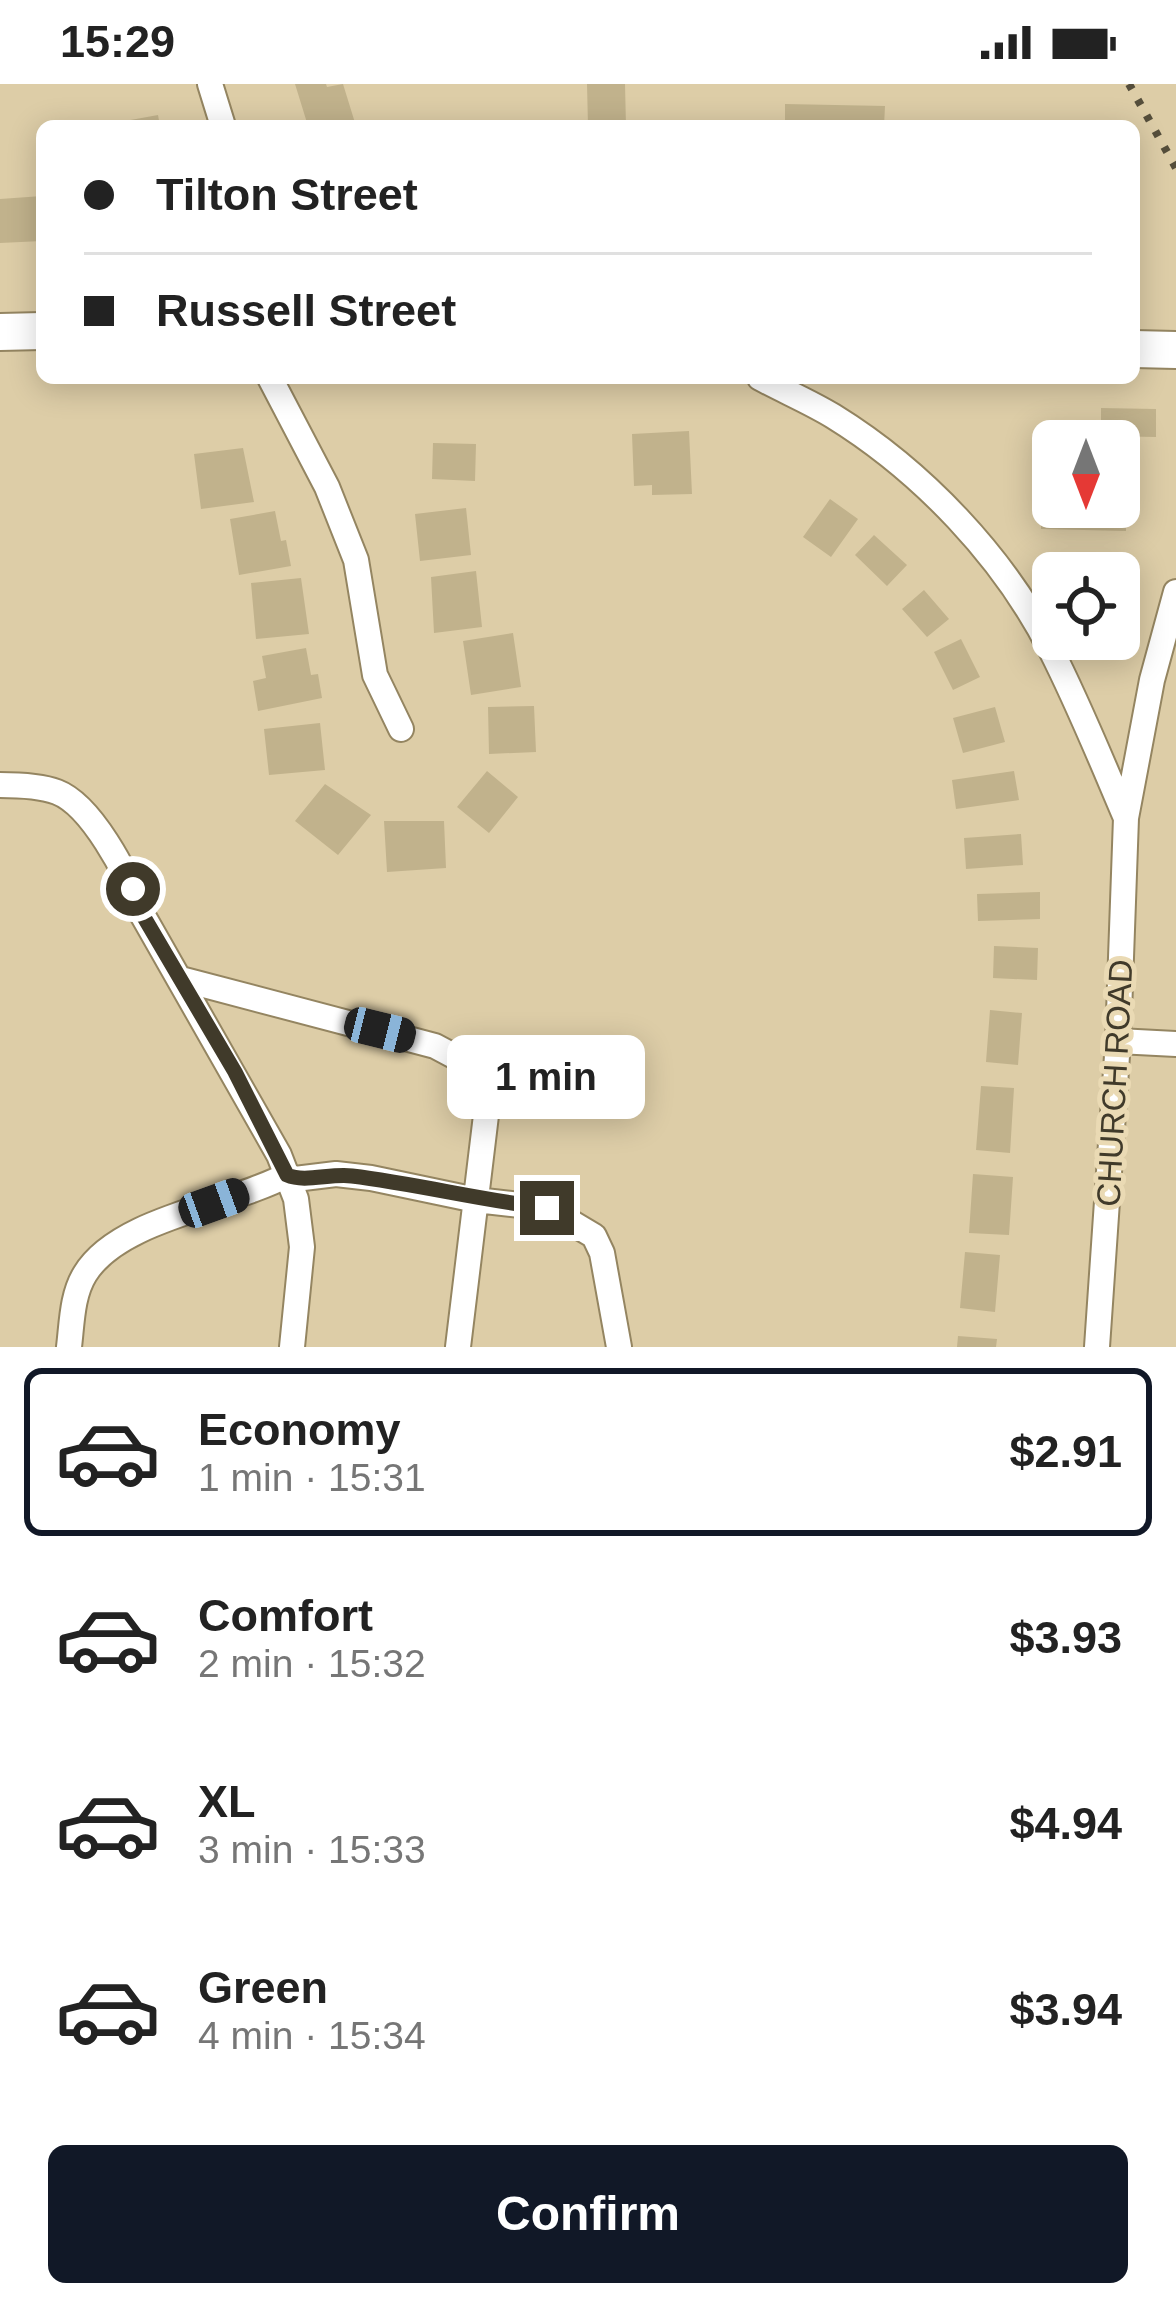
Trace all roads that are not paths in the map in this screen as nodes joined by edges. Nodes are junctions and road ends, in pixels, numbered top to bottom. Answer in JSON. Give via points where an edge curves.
{"nodes":[{"id":1,"x":210,"y":84,"type":"edge"},
{"id":2,"x":221,"y":120,"type":"edge"},
{"id":3,"x":36,"y":331,"type":"edge"},
{"id":4,"x":0,"y":332,"type":"edge"},
{"id":5,"x":1140,"y":349,"type":"edge"},
{"id":6,"x":1176,"y":350,"type":"edge"},
{"id":7,"x":273,"y":384,"type":"edge"},
{"id":8,"x":771,"y":384,"type":"edge"},
{"id":9,"x":1176,"y":592,"type":"edge"},
{"id":10,"x":401,"y":729,"type":"dead end"},
{"id":11,"x":0,"y":785,"type":"edge"},
{"id":12,"x":1126,"y":818,"type":"junction"},
{"id":13,"x":182,"y":979,"type":"junction"},
{"id":14,"x":1118,"y":1042,"type":"junction"},
{"id":15,"x":1176,"y":1044,"type":"edge"},
{"id":16,"x":287,"y":1175,"type":"junction"},
{"id":17,"x":476,"y":1200,"type":"junction"},
{"id":18,"x":69,"y":1347,"type":"edge"},
{"id":19,"x":292,"y":1347,"type":"edge"},
{"id":20,"x":458,"y":1347,"type":"edge"},
{"id":21,"x":620,"y":1347,"type":"edge"},
{"id":22,"x":1097,"y":1347,"type":"edge"}],
"edges":[{"from":1,"to":2,"type":"street"},
{"from":3,"to":4,"type":"street"},
{"from":5,"to":6,"type":"street"},
{"from":7,"to":10,"type":"street","via":[[356,560],[375,675]]},
{"from":8,"to":12,"type":"street","name":"CHURCH ROAD","via":[[884,452],[977,541],[1050,647]]},
{"from":9,"to":12,"type":"street","name":"CHURCH ROAD"},
{"from":11,"to":13,"type":"street","via":[[56,792],[87,814]]},
{"from":12,"to":14,"type":"street","name":"CHURCH ROAD"},
{"from":13,"to":16,"type":"street"},
{"from":13,"to":17,"type":"street","via":[[419,1040],[465,1062],[487,1107]]},
{"from":14,"to":15,"type":"street"},
{"from":14,"to":22,"type":"street","name":"CHURCH ROAD"},
{"from":16,"to":17,"type":"street","via":[[371,1178]]},
{"from":16,"to":18,"type":"street","via":[[111,1246],[77,1292]]},
{"from":16,"to":19,"type":"street","via":[[302,1247]]},
{"from":17,"to":20,"type":"street"},
{"from":17,"to":21,"type":"street","via":[[547,1208],[593,1236]]}]}
